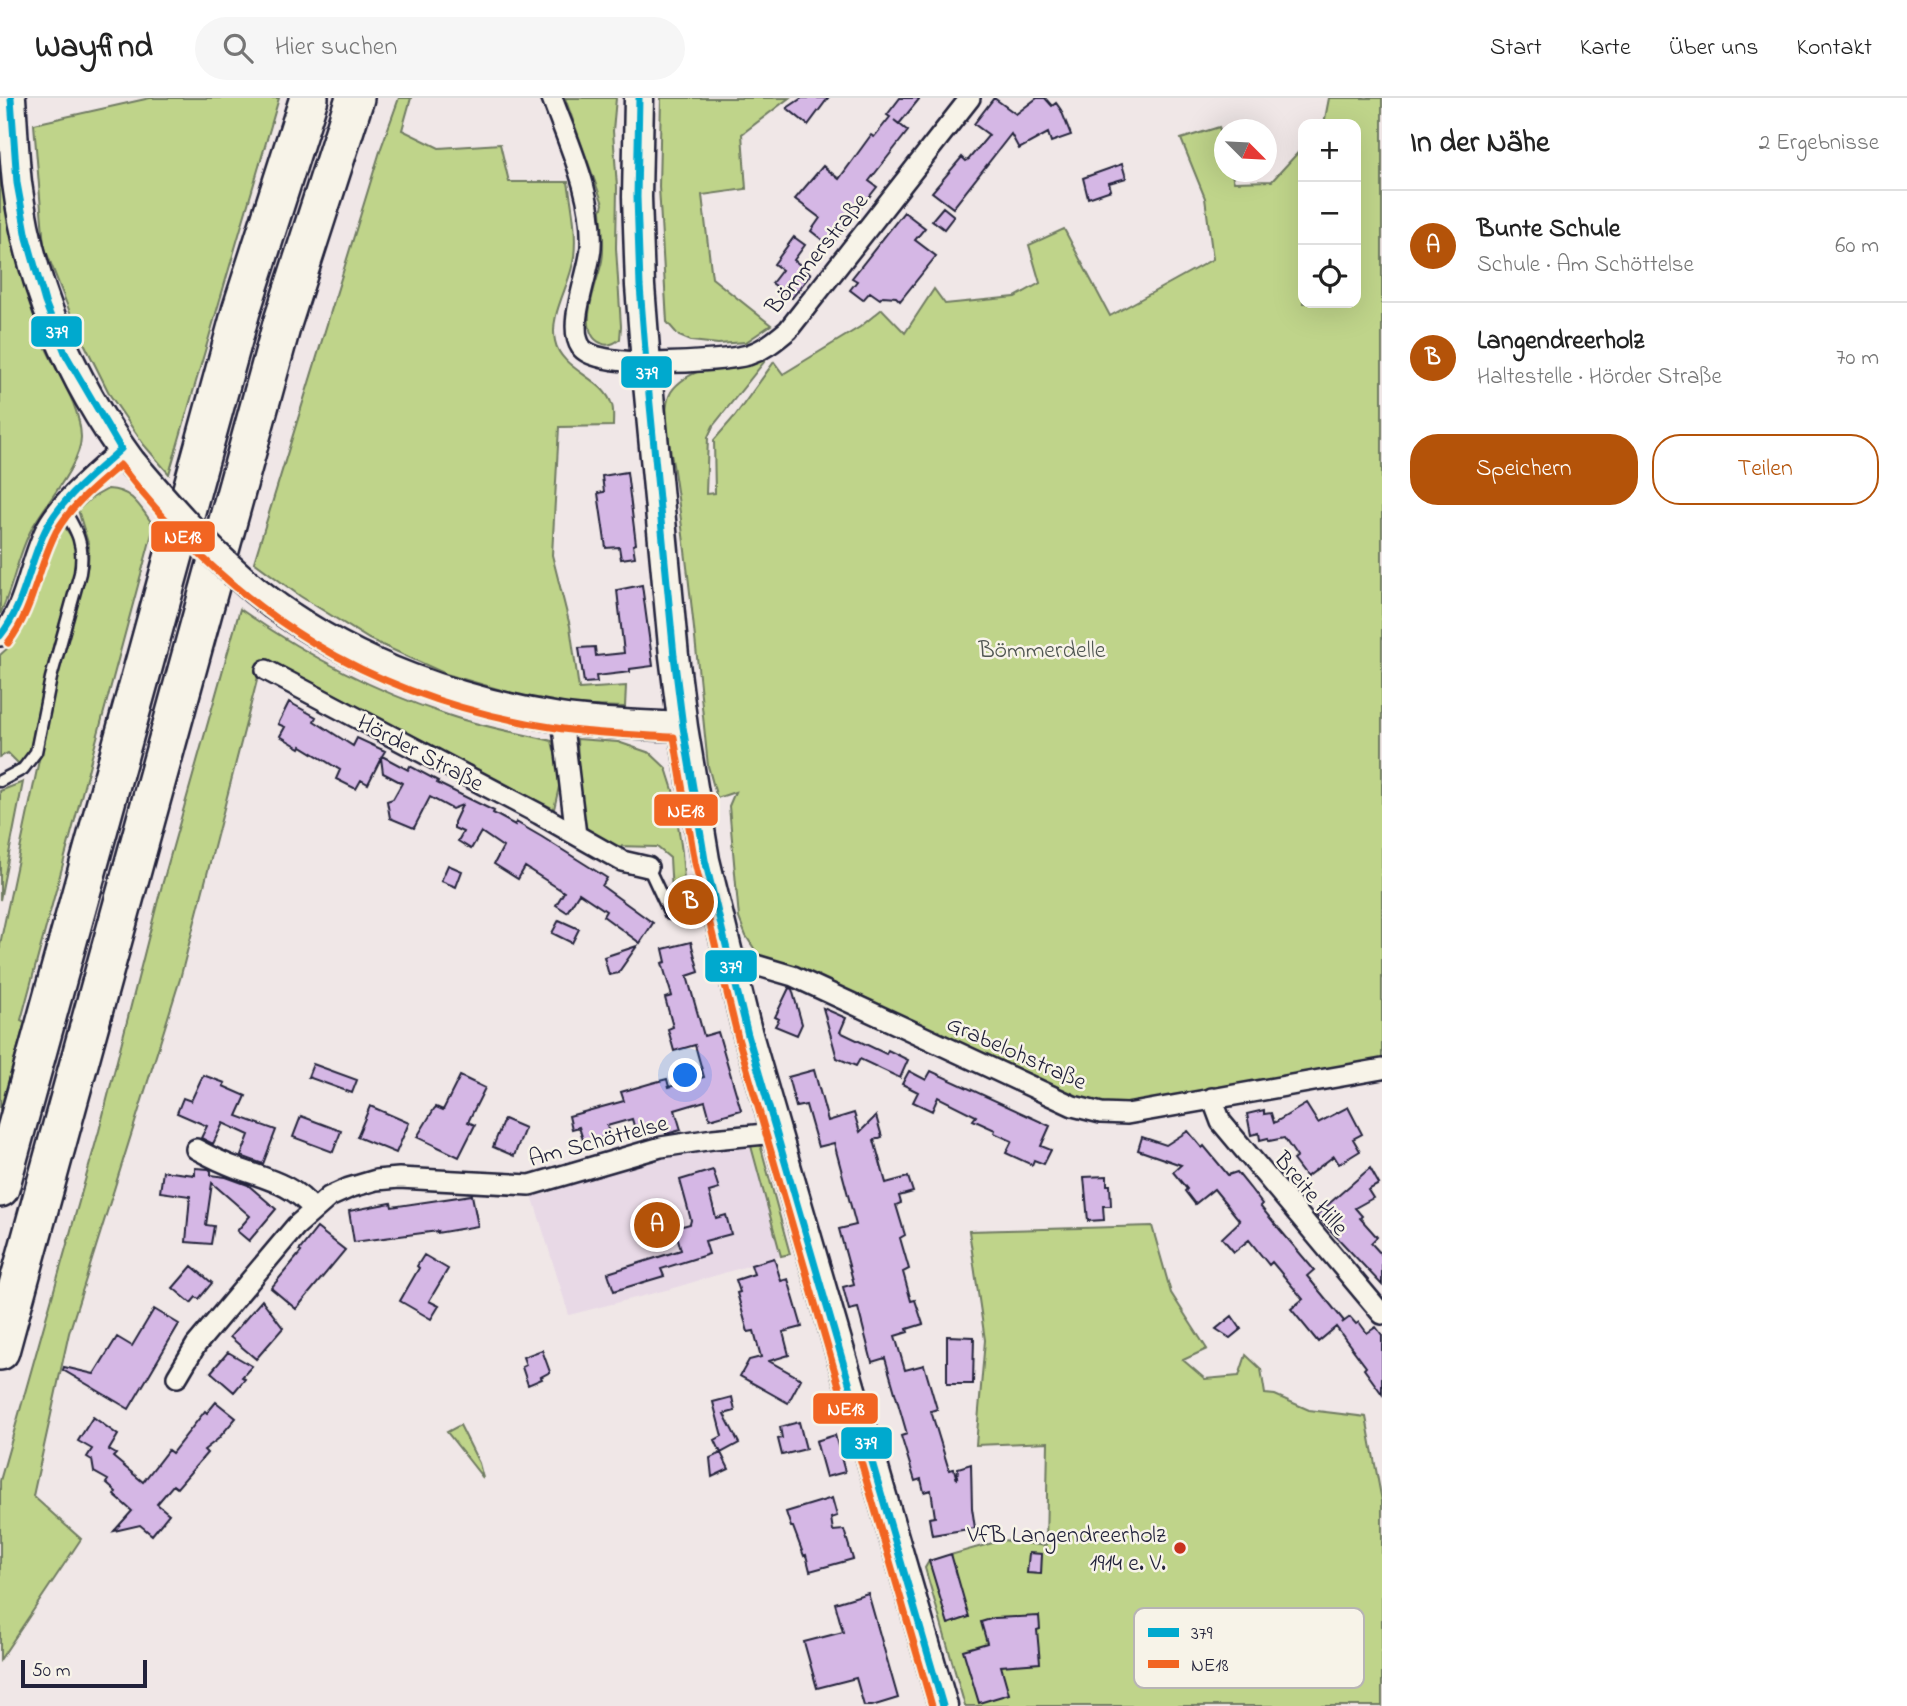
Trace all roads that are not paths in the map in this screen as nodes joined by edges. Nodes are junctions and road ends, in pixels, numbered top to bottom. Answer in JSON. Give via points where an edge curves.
{"nodes":[{"id":1,"x":11,"y":98,"type":"edge"},
{"id":2,"x":309,"y":98,"type":"edge"},
{"id":3,"x":355,"y":98,"type":"edge"},
{"id":4,"x":552,"y":98,"type":"edge"},
{"id":5,"x":639,"y":98,"type":"edge"},
{"id":6,"x":970,"y":98,"type":"edge"},
{"id":7,"x":646,"y":363,"type":"junction"},
{"id":8,"x":126,"y":455,"type":"junction"},
{"id":9,"x":62,"y":506,"type":"junction"},
{"id":10,"x":0,"y":636,"type":"edge"},
{"id":11,"x":266,"y":670,"type":"dead end"},
{"id":12,"x":562,"y":719,"type":"junction"},
{"id":13,"x":683,"y":727,"type":"junction"},
{"id":14,"x":0,"y":781,"type":"edge"},
{"id":15,"x":576,"y":835,"type":"junction"},
{"id":16,"x":648,"y":867,"type":"joint"},
{"id":17,"x":670,"y":914,"type":"dead end"},
{"id":18,"x":728,"y":957,"type":"junction"},
{"id":19,"x":1382,"y":1069,"type":"edge"},
{"id":20,"x":1212,"y":1098,"type":"junction"},
{"id":21,"x":776,"y":1133,"type":"junction"},
{"id":22,"x":196,"y":1149,"type":"dead end"},
{"id":23,"x":0,"y":1188,"type":"edge"},
{"id":24,"x":313,"y":1209,"type":"junction"},
{"id":25,"x":1382,"y":1314,"type":"edge"},
{"id":26,"x":0,"y":1351,"type":"edge"},
{"id":27,"x":177,"y":1377,"type":"dead end"},
{"id":28,"x":943,"y":1706,"type":"edge"}],
"edges":[{"from":1,"to":8,"type":"main road","via":[[17,183],[46,302],[66,355]]},
{"from":2,"to":23,"type":"highway","via":[[241,311]]},
{"from":3,"to":26,"type":"highway","via":[[279,337]]},
{"from":4,"to":7,"type":"street","name":"Bömmerstraße","via":[[577,165],[591,226],[578,341],[591,354]]},
{"from":5,"to":7,"type":"main road","via":[[637,197]]},
{"from":6,"to":7,"type":"street","name":"Bömmerstraße","via":[[788,330],[744,356]]},
{"from":7,"to":13,"type":"main road"},
{"from":8,"to":9,"type":"street"},
{"from":8,"to":12,"type":"main road","bridge":true,"via":[[183,524],[240,580],[336,644],[422,684]]},
{"from":9,"to":10,"type":"street","via":[[36,549],[13,621]]},
{"from":9,"to":14,"type":"lane","via":[[80,540],[80,573],[36,752],[23,769]]},
{"from":11,"to":15,"type":"street","name":"Hörder Straße"},
{"from":12,"to":13,"type":"main road"},
{"from":12,"to":15,"type":"street"},
{"from":13,"to":18,"type":"main road","via":[[705,860]]},
{"from":15,"to":16,"type":"street","name":"Hörder Straße","via":[[622,861]]},
{"from":16,"to":17,"type":"lane","name":"Hörder Straße"},
{"from":18,"to":20,"type":"street","name":"Grabelohstraße","via":[[793,976],[1085,1110],[1127,1114]]},
{"from":18,"to":21,"type":"main road"},
{"from":19,"to":20,"type":"street","name":"Grabelohstraße"},
{"from":20,"to":25,"type":"street","name":"Breite Hille","via":[[1222,1122]]},
{"from":21,"to":24,"type":"street","name":"Am Schöttelse","via":[[661,1147],[530,1185],[376,1180],[329,1197]]},
{"from":21,"to":28,"type":"main road"},
{"from":22,"to":24,"type":"street","via":[[282,1183]]},
{"from":24,"to":27,"type":"street","name":"Am Schöttelse","via":[[197,1345]]}]}
